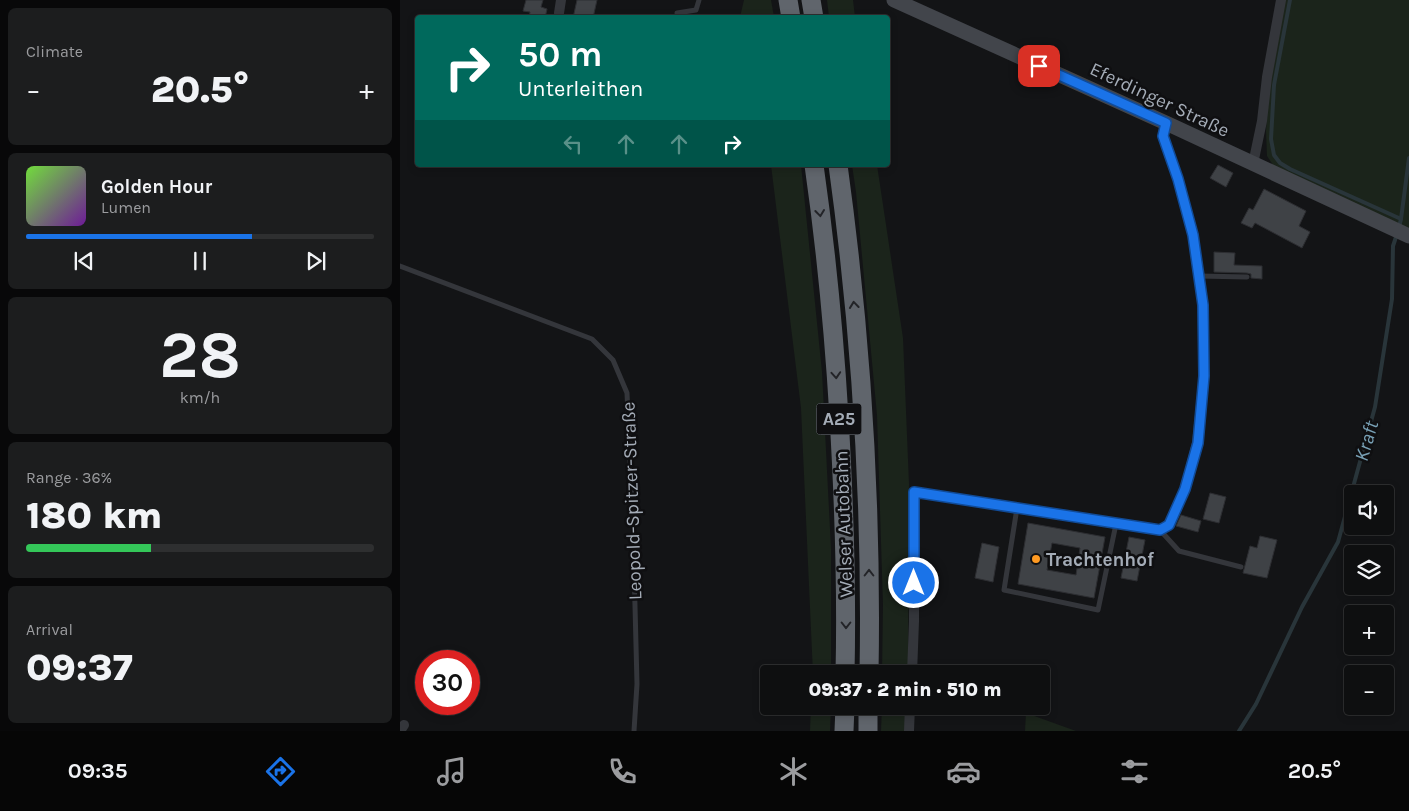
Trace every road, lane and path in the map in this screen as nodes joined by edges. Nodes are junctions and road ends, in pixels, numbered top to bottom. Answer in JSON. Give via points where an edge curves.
{"nodes":[{"id":1,"x":561,"y":0,"type":"edge"},
{"id":2,"x":699,"y":0,"type":"edge"},
{"id":3,"x":788,"y":0,"type":"edge"},
{"id":4,"x":811,"y":0,"type":"edge"},
{"id":5,"x":894,"y":0,"type":"edge"},
{"id":6,"x":1281,"y":0,"type":"edge"},
{"id":7,"x":560,"y":13,"type":"dead end"},
{"id":8,"x":677,"y":13,"type":"dead end"},
{"id":9,"x":790,"y":15,"type":"edge"},
{"id":10,"x":814,"y":15,"type":"edge"},
{"id":11,"x":1166,"y":123,"type":"junction"},
{"id":12,"x":1253,"y":164,"type":"junction"},
{"id":13,"x":814,"y":167,"type":"edge"},
{"id":14,"x":838,"y":167,"type":"edge"},
{"id":15,"x":1407,"y":235,"type":"edge"},
{"id":16,"x":400,"y":266,"type":"edge"},
{"id":17,"x":1199,"y":276,"type":"junction"},
{"id":18,"x":1247,"y":277,"type":"dead end"},
{"id":19,"x":1017,"y":508,"type":"junction"},
{"id":20,"x":1116,"y":524,"type":"junction"},
{"id":21,"x":1160,"y":530,"type":"junction"},
{"id":22,"x":1241,"y":567,"type":"dead end"},
{"id":23,"x":845,"y":665,"type":"edge"},
{"id":24,"x":868,"y":665,"type":"edge"},
{"id":25,"x":912,"y":665,"type":"edge"},
{"id":26,"x":845,"y":715,"type":"edge"},
{"id":27,"x":868,"y":715,"type":"edge"},
{"id":28,"x":910,"y":715,"type":"edge"},
{"id":29,"x":634,"y":731,"type":"edge"},
{"id":30,"x":844,"y":731,"type":"edge"},
{"id":31,"x":868,"y":731,"type":"edge"},
{"id":32,"x":910,"y":731,"type":"edge"}],
"edges":[{"from":1,"to":7,"type":"street"},
{"from":2,"to":8,"type":"lane","via":[[696,10]]},
{"from":3,"to":9,"type":"highway"},
{"from":4,"to":10,"type":"highway"},
{"from":5,"to":11,"type":"main road","name":"Eferdinger Straße"},
{"from":6,"to":12,"type":"street"},
{"from":11,"to":12,"type":"main road","name":"Eferdinger Straße"},
{"from":11,"to":17,"type":"street","via":[[1163,136],[1193,235]]},
{"from":12,"to":15,"type":"main road","name":"Eferdinger Straße"},
{"from":13,"to":23,"type":"highway","name":"Welser Autobahn","number":"A25","one_way":true,"via":[[827,265],[841,451],[846,559]]},
{"from":24,"to":14,"type":"highway","name":"Welser Autobahn","number":"A25","one_way":true,"via":[[869,560],[864,447]]},
{"from":16,"to":29,"type":"lane","name":"Leopold-Spitzer-Straße","via":[[592,339],[613,360],[628,393],[637,684]]},
{"from":17,"to":18,"type":"lane"},
{"from":17,"to":21,"type":"street","via":[[1203,305],[1204,376],[1198,443],[1185,489],[1169,525]]},
{"from":19,"to":20,"type":"street"},
{"from":19,"to":20,"type":"lane","via":[[1004,590],[1098,610]]},
{"from":19,"to":25,"type":"street","via":[[914,492]]},
{"from":20,"to":21,"type":"street"},
{"from":21,"to":22,"type":"lane","via":[[1180,551]]},
{"from":26,"to":30,"type":"highway"},
{"from":27,"to":31,"type":"highway"},
{"from":28,"to":32,"type":"street"}]}
